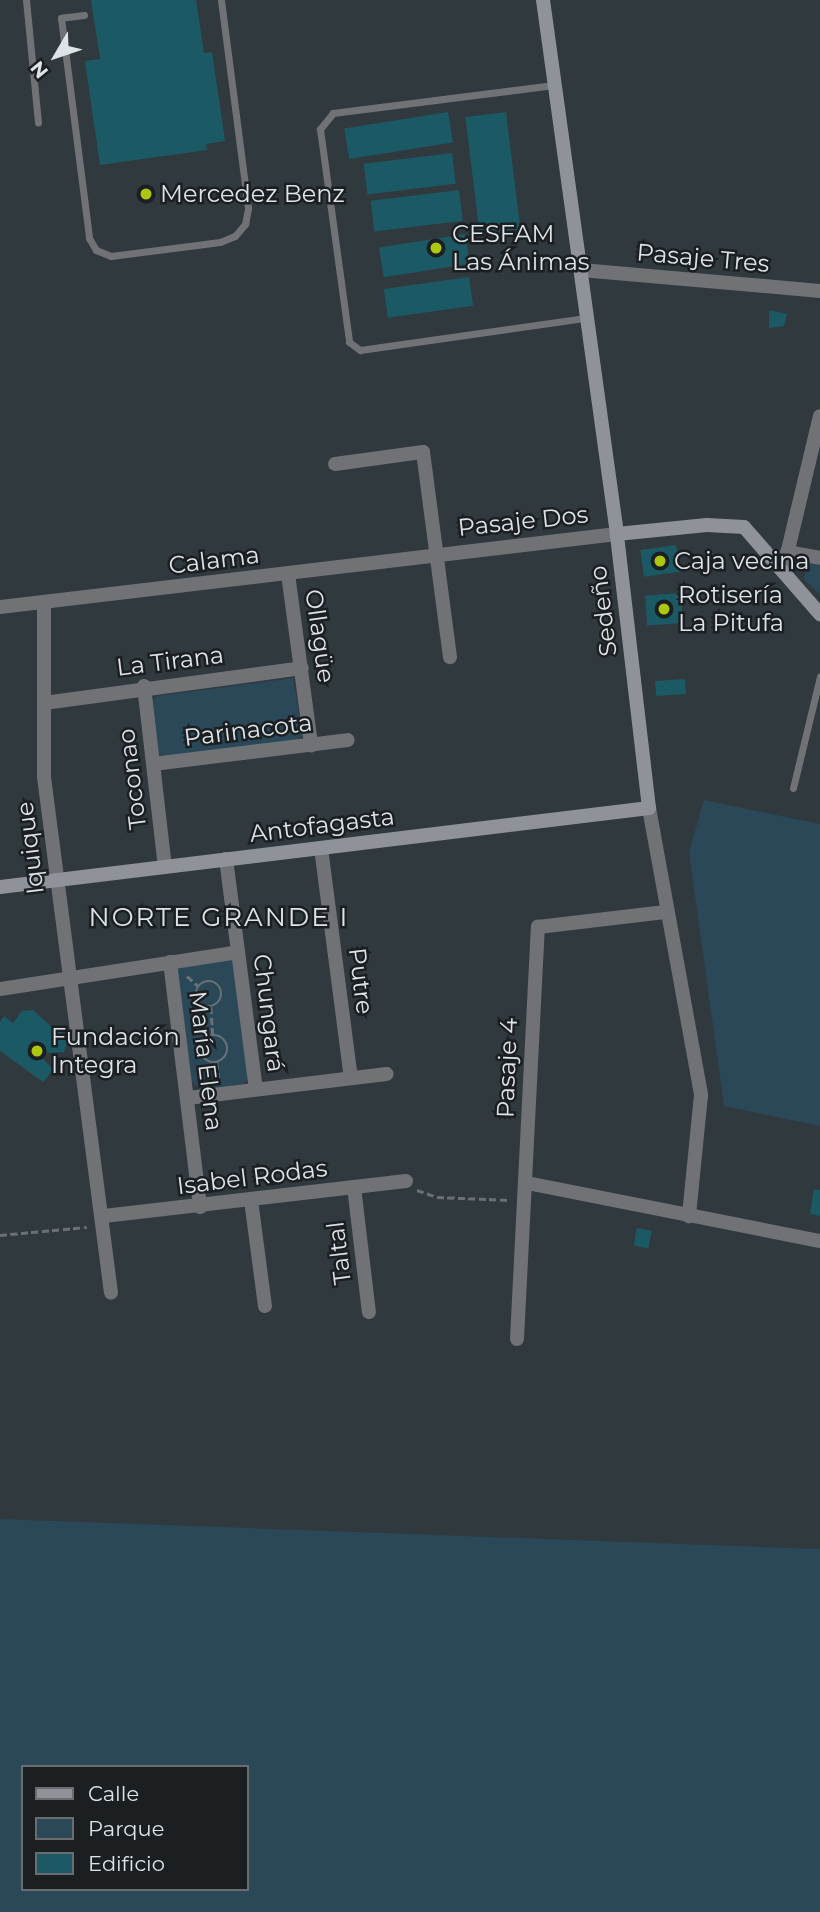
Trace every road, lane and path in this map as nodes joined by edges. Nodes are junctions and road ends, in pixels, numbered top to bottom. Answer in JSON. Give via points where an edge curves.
{"nodes":[{"id":1,"x":26,"y":0,"type":"edge"},
{"id":2,"x":221,"y":0,"type":"edge"},
{"id":3,"x":543,"y":0,"type":"edge"},
{"id":4,"x":84,"y":15,"type":"dead end"},
{"id":5,"x":555,"y":85,"type":"junction"},
{"id":6,"x":38,"y":122,"type":"dead end"},
{"id":7,"x":581,"y":270,"type":"junction"},
{"id":8,"x":820,"y":291,"type":"edge"},
{"id":9,"x":586,"y":318,"type":"junction"},
{"id":10,"x":820,"y":416,"type":"edge"},
{"id":11,"x":814,"y":463,"type":"edge"},
{"id":12,"x":335,"y":464,"type":"dead end"},
{"id":13,"x":617,"y":534,"type":"junction"},
{"id":14,"x":787,"y":552,"type":"junction"},
{"id":15,"x":434,"y":554,"type":"junction"},
{"id":16,"x":820,"y":558,"type":"edge"},
{"id":17,"x":783,"y":570,"type":"junction"},
{"id":18,"x":288,"y":574,"type":"junction"},
{"id":19,"x":44,"y":604,"type":"junction"},
{"id":20,"x":0,"y":607,"type":"edge"},
{"id":21,"x":820,"y":614,"type":"edge"},
{"id":22,"x":450,"y":657,"type":"dead end"},
{"id":23,"x":302,"y":668,"type":"junction"},
{"id":24,"x":820,"y":676,"type":"edge"},
{"id":25,"x":144,"y":687,"type":"junction"},
{"id":26,"x":44,"y":703,"type":"junction"},
{"id":27,"x":348,"y":740,"type":"dead end"},
{"id":28,"x":312,"y":746,"type":"junction"},
{"id":29,"x":153,"y":764,"type":"junction"},
{"id":30,"x":793,"y":788,"type":"dead end"},
{"id":31,"x":649,"y":808,"type":"junction"},
{"id":32,"x":321,"y":848,"type":"junction"},
{"id":33,"x":226,"y":859,"type":"junction"},
{"id":34,"x":165,"y":867,"type":"junction"},
{"id":35,"x":57,"y":880,"type":"junction"},
{"id":36,"x":0,"y":887,"type":"edge"},
{"id":37,"x":665,"y":912,"type":"junction"},
{"id":38,"x":238,"y":952,"type":"junction"},
{"id":39,"x":170,"y":962,"type":"junction"},
{"id":40,"x":69,"y":978,"type":"junction"},
{"id":41,"x":0,"y":989,"type":"edge"},
{"id":42,"x":211,"y":1007,"type":"junction"},
{"id":43,"x":213,"y":1035,"type":"junction"},
{"id":44,"x":387,"y":1074,"type":"dead end"},
{"id":45,"x":351,"y":1078,"type":"junction"},
{"id":46,"x":256,"y":1089,"type":"junction"},
{"id":47,"x":188,"y":1098,"type":"junction"},
{"id":48,"x":406,"y":1181,"type":"joint"},
{"id":49,"x":527,"y":1183,"type":"junction"},
{"id":50,"x":354,"y":1188,"type":"junction"},
{"id":51,"x":251,"y":1200,"type":"junction"},
{"id":52,"x":525,"y":1201,"type":"junction"},
{"id":53,"x":200,"y":1207,"type":"junction"},
{"id":54,"x":689,"y":1216,"type":"junction"},
{"id":55,"x":104,"y":1220,"type":"junction"},
{"id":56,"x":0,"y":1235,"type":"edge"},
{"id":57,"x":820,"y":1241,"type":"edge"},
{"id":58,"x":111,"y":1293,"type":"dead end"},
{"id":59,"x":265,"y":1306,"type":"dead end"},
{"id":60,"x":369,"y":1312,"type":"dead end"},
{"id":61,"x":517,"y":1339,"type":"dead end"}],
"edges":[{"from":1,"to":6,"type":"lane"},
{"from":2,"to":4,"type":"lane","via":[[248,208],[245,224],[235,236],[220,242],[111,256],[96,250],[89,237],[61,18]]},
{"from":3,"to":5,"type":"street","name":"Sedeño"},
{"from":5,"to":7,"type":"street","name":"Sedeño"},
{"from":5,"to":9,"type":"lane","via":[[333,113],[320,130],[349,342],[360,350]]},
{"from":7,"to":8,"type":"street","name":"Pasaje Tres"},
{"from":7,"to":9,"type":"street","name":"Sedeño"},
{"from":9,"to":13,"type":"street","name":"Sedeño"},
{"from":10,"to":11,"type":"street"},
{"from":11,"to":14,"type":"street"},
{"from":12,"to":15,"type":"street","via":[[423,452]]},
{"from":13,"to":15,"type":"street","name":"Pasaje Dos"},
{"from":13,"to":17,"type":"street","via":[[707,525],[744,527]]},
{"from":13,"to":31,"type":"street","name":"Sedeño"},
{"from":14,"to":16,"type":"street"},
{"from":14,"to":17,"type":"street"},
{"from":15,"to":18,"type":"street","name":"Calama"},
{"from":15,"to":22,"type":"street"},
{"from":17,"to":21,"type":"street"},
{"from":18,"to":19,"type":"street","name":"Calama"},
{"from":18,"to":23,"type":"street","name":"Ollagüe"},
{"from":19,"to":20,"type":"street","name":"Calama"},
{"from":19,"to":26,"type":"street","name":"Iquique"},
{"from":23,"to":25,"type":"street","name":"La Tirana"},
{"from":23,"to":28,"type":"street","name":"Ollagüe"},
{"from":24,"to":30,"type":"lane"},
{"from":25,"to":26,"type":"street","name":"La Tirana"},
{"from":25,"to":29,"type":"street","name":"Toconao"},
{"from":26,"to":35,"type":"street","name":"Iquique","via":[[44,777]]},
{"from":27,"to":28,"type":"street","name":"Parinacota"},
{"from":28,"to":29,"type":"street","name":"Parinacota"},
{"from":29,"to":34,"type":"street","name":"Toconao"},
{"from":31,"to":32,"type":"street","name":"Antofagasta"},
{"from":31,"to":37,"type":"street","name":"Sedeño"},
{"from":32,"to":33,"type":"street","name":"Antofagasta"},
{"from":32,"to":45,"type":"street","name":"Putre"},
{"from":33,"to":34,"type":"street","name":"Antofagasta"},
{"from":33,"to":38,"type":"street","name":"Chungará"},
{"from":34,"to":35,"type":"street","name":"Antofagasta"},
{"from":35,"to":36,"type":"street","name":"Antofagasta"},
{"from":35,"to":40,"type":"street","name":"Iquique"},
{"from":37,"to":49,"type":"street","name":"Pasaje 4","via":[[538,927]]},
{"from":37,"to":54,"type":"street","name":"Sedeño","via":[[701,1095]]},
{"from":38,"to":39,"type":"street"},
{"from":38,"to":46,"type":"street","name":"Chungará"},
{"from":39,"to":40,"type":"street"},
{"from":39,"to":47,"type":"street","name":"María Elena"},
{"from":40,"to":41,"type":"street"},
{"from":40,"to":55,"type":"street","name":"Iquique"},
{"from":42,"to":42,"type":"path","via":[[196,998],[198,986],[205,981],[218,984],[222,991],[221,1000]]},
{"from":42,"to":43,"type":"path"},
{"from":43,"to":43,"type":"path","via":[[224,1038],[228,1046],[227,1055],[215,1063],[203,1057],[200,1049],[203,1040]]},
{"from":44,"to":45,"type":"street"},
{"from":45,"to":46,"type":"street"},
{"from":46,"to":47,"type":"street"},
{"from":47,"to":53,"type":"street","name":"María Elena"},
{"from":48,"to":50,"type":"street","name":"Isabel Rodas"},
{"from":48,"to":52,"type":"path","via":[[420,1193],[437,1197]]},
{"from":49,"to":52,"type":"street","name":"Pasaje 4"},
{"from":49,"to":54,"type":"street"},
{"from":50,"to":51,"type":"street","name":"Isabel Rodas"},
{"from":50,"to":60,"type":"street","name":"Taltal"},
{"from":51,"to":53,"type":"street","name":"Isabel Rodas"},
{"from":51,"to":59,"type":"street"},
{"from":52,"to":61,"type":"street","name":"Pasaje 4"},
{"from":53,"to":55,"type":"street","name":"Isabel Rodas"},
{"from":54,"to":57,"type":"street"},
{"from":55,"to":56,"type":"path"},
{"from":55,"to":58,"type":"street","name":"Iquique"}]}
